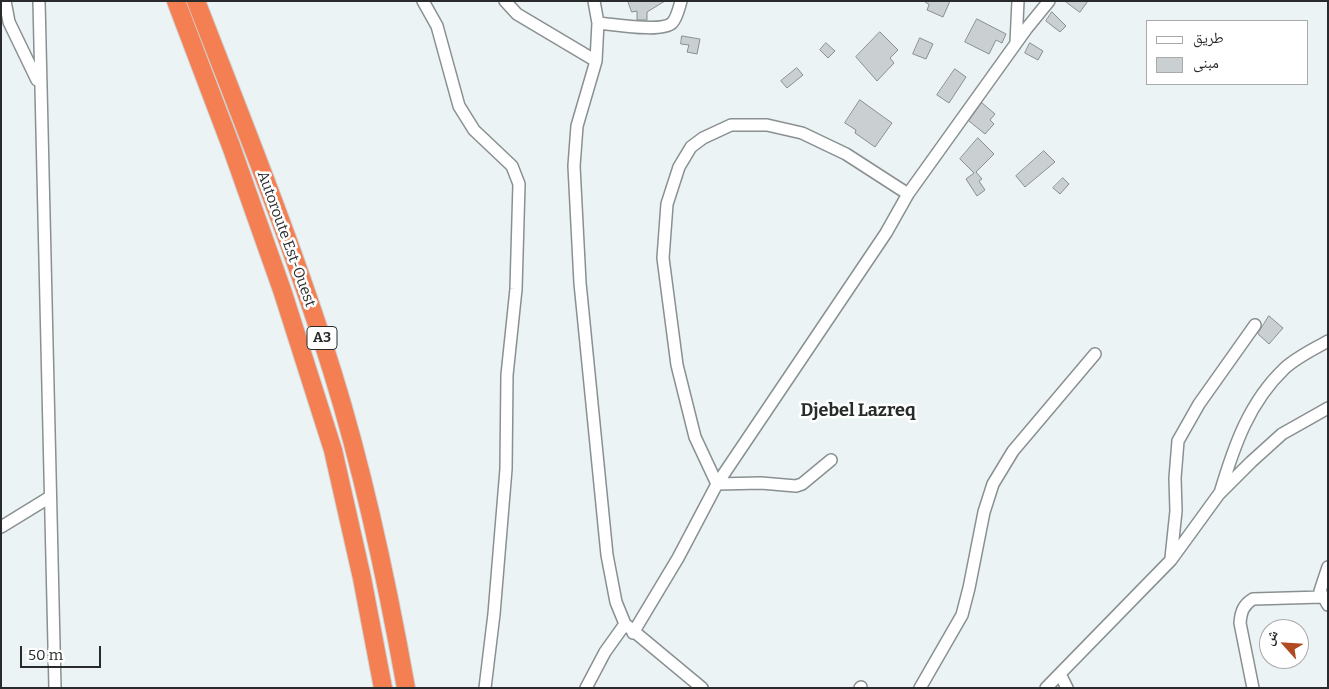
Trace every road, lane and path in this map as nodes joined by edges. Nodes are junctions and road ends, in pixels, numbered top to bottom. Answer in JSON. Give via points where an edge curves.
{"nodes":[{"id":1,"x":5,"y":1,"type":"edge"},
{"id":2,"x":39,"y":1,"type":"edge"},
{"id":3,"x":176,"y":1,"type":"edge"},
{"id":4,"x":196,"y":1,"type":"edge"},
{"id":5,"x":423,"y":1,"type":"edge"},
{"id":6,"x":505,"y":1,"type":"edge"},
{"id":7,"x":681,"y":1,"type":"edge"},
{"id":8,"x":1018,"y":1,"type":"edge"},
{"id":9,"x":1049,"y":1,"type":"edge"},
{"id":10,"x":594,"y":3,"type":"edge"},
{"id":11,"x":598,"y":23,"type":"junction"},
{"id":12,"x":1016,"y":44,"type":"junction"},
{"id":13,"x":596,"y":61,"type":"junction"},
{"id":14,"x":39,"y":84,"type":"junction"},
{"id":15,"x":908,"y":194,"type":"junction"},
{"id":16,"x":1255,"y":325,"type":"dead end"},
{"id":17,"x":1328,"y":341,"type":"edge"},
{"id":18,"x":1095,"y":354,"type":"dead end"},
{"id":19,"x":1328,"y":408,"type":"edge"},
{"id":20,"x":831,"y":460,"type":"dead end"},
{"id":21,"x":717,"y":484,"type":"junction"},
{"id":22,"x":1219,"y":494,"type":"junction"},
{"id":23,"x":50,"y":497,"type":"junction"},
{"id":24,"x":1,"y":527,"type":"edge"},
{"id":25,"x":1171,"y":560,"type":"junction"},
{"id":26,"x":1328,"y":567,"type":"edge"},
{"id":27,"x":1325,"y":601,"type":"edge"},
{"id":28,"x":629,"y":629,"type":"junction"},
{"id":29,"x":1060,"y":674,"type":"junction"},
{"id":30,"x":55,"y":688,"type":"edge"},
{"id":31,"x":383,"y":688,"type":"edge"},
{"id":32,"x":406,"y":688,"type":"edge"},
{"id":33,"x":485,"y":688,"type":"edge"},
{"id":34,"x":586,"y":688,"type":"edge"},
{"id":35,"x":702,"y":688,"type":"edge"},
{"id":36,"x":920,"y":688,"type":"edge"},
{"id":37,"x":1046,"y":688,"type":"edge"},
{"id":38,"x":1067,"y":688,"type":"edge"},
{"id":39,"x":1253,"y":688,"type":"edge"}],
"edges":[{"from":1,"to":14,"type":"street","via":[[10,22]]},
{"from":2,"to":14,"type":"street"},
{"from":3,"to":31,"type":"highway","name":"Autoroute Est-Ouest","number":"A3","via":[[282,290],[333,450]]},
{"from":4,"to":32,"type":"highway","name":"Autoroute Est-Ouest","number":"A3","via":[[310,303],[333,376],[385,574]]},
{"from":5,"to":33,"type":"street","via":[[437,26],[459,106],[474,130],[512,166],[519,184],[506,469]]},
{"from":6,"to":13,"type":"street","via":[[517,14]]},
{"from":7,"to":11,"type":"street","via":[[671,24],[659,28]]},
{"from":8,"to":12,"type":"street"},
{"from":9,"to":12,"type":"street"},
{"from":10,"to":11,"type":"street"},
{"from":11,"to":13,"type":"street"},
{"from":12,"to":15,"type":"street"},
{"from":13,"to":28,"type":"street","via":[[576,132],[575,191],[580,283],[607,555],[616,602]]},
{"from":14,"to":23,"type":"street"},
{"from":15,"to":21,"type":"street","via":[[886,233]]},
{"from":15,"to":21,"type":"street","via":[[846,154],[802,133],[767,125],[731,125],[691,147],[679,167],[667,204],[663,258],[677,365],[695,438]]},
{"from":16,"to":25,"type":"street","via":[[1199,404],[1178,441]]},
{"from":17,"to":22,"type":"street","via":[[1286,367],[1253,407],[1236,440]]},
{"from":18,"to":36,"type":"street","via":[[1013,451],[993,484],[962,615]]},
{"from":19,"to":22,"type":"street","via":[[1282,434]]},
{"from":20,"to":21,"type":"street","via":[[796,486],[761,482]]},
{"from":21,"to":28,"type":"street","via":[[678,558]]},
{"from":22,"to":25,"type":"street"},
{"from":23,"to":24,"type":"street"},
{"from":23,"to":30,"type":"street"},
{"from":25,"to":29,"type":"street"},
{"from":26,"to":27,"type":"street","via":[[1322,584]]},
{"from":27,"to":39,"type":"street","via":[[1253,599],[1246,603],[1240,623]]},
{"from":28,"to":34,"type":"street","via":[[605,652]]},
{"from":28,"to":35,"type":"street"},
{"from":29,"to":37,"type":"street"},
{"from":29,"to":38,"type":"street"}]}
